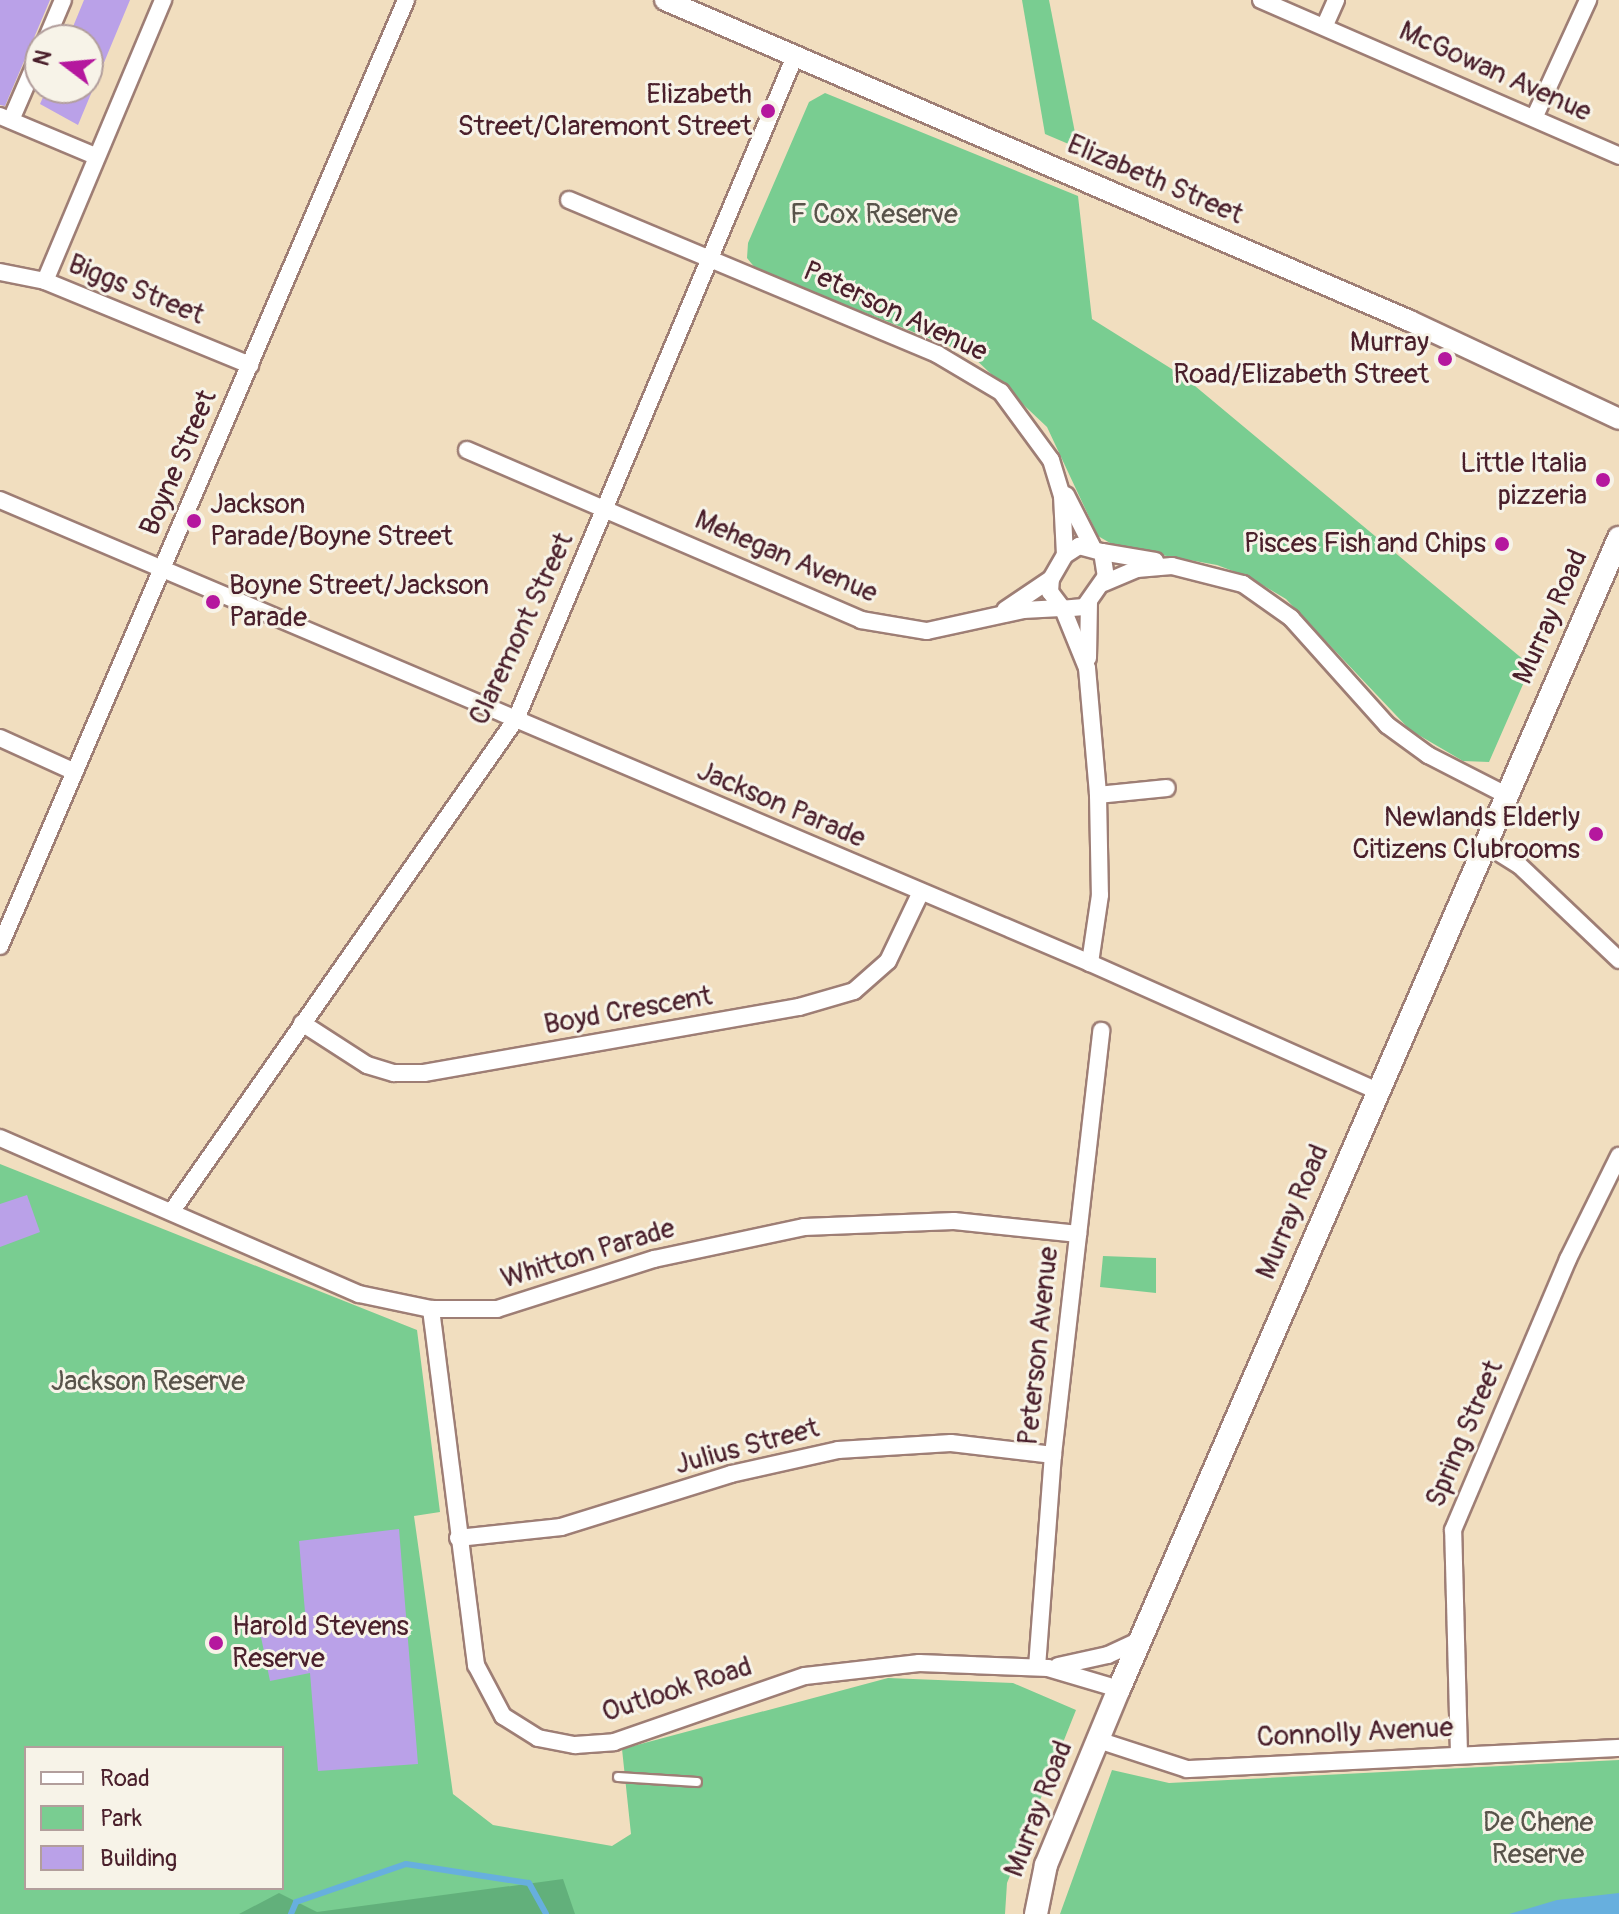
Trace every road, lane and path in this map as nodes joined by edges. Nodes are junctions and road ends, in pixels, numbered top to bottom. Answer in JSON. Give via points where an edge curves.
{"nodes":[{"id":1,"x":63,"y":0,"type":"edge"},
{"id":2,"x":163,"y":0,"type":"edge"},
{"id":3,"x":406,"y":0,"type":"edge"},
{"id":4,"x":666,"y":0,"type":"edge"},
{"id":5,"x":1261,"y":0,"type":"edge"},
{"id":6,"x":1336,"y":0,"type":"edge"},
{"id":7,"x":1588,"y":0,"type":"edge"},
{"id":8,"x":53,"y":24,"type":"edge"},
{"id":9,"x":1325,"y":25,"type":"junction"},
{"id":10,"x":795,"y":56,"type":"junction"},
{"id":11,"x":24,"y":83,"type":"edge"},
{"id":12,"x":1535,"y":116,"type":"junction"},
{"id":13,"x":5,"y":118,"type":"edge"},
{"id":14,"x":95,"y":156,"type":"junction"},
{"id":15,"x":1619,"y":156,"type":"edge"},
{"id":16,"x":569,"y":200,"type":"dead end"},
{"id":17,"x":710,"y":259,"type":"junction"},
{"id":18,"x":0,"y":272,"type":"edge"},
{"id":19,"x":45,"y":281,"type":"junction"},
{"id":20,"x":250,"y":365,"type":"junction"},
{"id":21,"x":1619,"y":419,"type":"edge"},
{"id":22,"x":467,"y":450,"type":"dead end"},
{"id":23,"x":1059,"y":483,"type":"junction"},
{"id":24,"x":0,"y":500,"type":"edge"},
{"id":25,"x":605,"y":508,"type":"junction"},
{"id":26,"x":1619,"y":538,"type":"edge"},
{"id":27,"x":1097,"y":549,"type":"junction"},
{"id":28,"x":1065,"y":555,"type":"junction"},
{"id":29,"x":1172,"y":566,"type":"junction"},
{"id":30,"x":163,"y":568,"type":"junction"},
{"id":31,"x":1051,"y":579,"type":"junction"},
{"id":32,"x":1104,"y":583,"type":"junction"},
{"id":33,"x":1089,"y":603,"type":"junction"},
{"id":34,"x":1062,"y":609,"type":"junction"},
{"id":35,"x":997,"y":615,"type":"junction"},
{"id":36,"x":1087,"y":668,"type":"junction"},
{"id":37,"x":516,"y":719,"type":"junction"},
{"id":38,"x":0,"y":738,"type":"edge"},
{"id":39,"x":75,"y":772,"type":"junction"},
{"id":40,"x":1167,"y":788,"type":"dead end"},
{"id":41,"x":1098,"y":795,"type":"junction"},
{"id":42,"x":1506,"y":795,"type":"junction"},
{"id":43,"x":1485,"y":844,"type":"junction"},
{"id":44,"x":920,"y":894,"type":"junction"},
{"id":45,"x":0,"y":946,"type":"edge"},
{"id":46,"x":1619,"y":960,"type":"edge"},
{"id":47,"x":1090,"y":963,"type":"junction"},
{"id":48,"x":302,"y":1023,"type":"junction"},
{"id":49,"x":1101,"y":1031,"type":"dead end"},
{"id":50,"x":1378,"y":1091,"type":"junction"},
{"id":51,"x":0,"y":1138,"type":"edge"},
{"id":52,"x":1619,"y":1156,"type":"edge"},
{"id":53,"x":172,"y":1211,"type":"junction"},
{"id":54,"x":1078,"y":1234,"type":"junction"},
{"id":55,"x":431,"y":1309,"type":"junction"},
{"id":56,"x":1053,"y":1455,"type":"junction"},
{"id":57,"x":458,"y":1538,"type":"junction"},
{"id":58,"x":1140,"y":1640,"type":"junction"},
{"id":59,"x":1042,"y":1667,"type":"junction"},
{"id":60,"x":1119,"y":1689,"type":"junction"},
{"id":61,"x":1098,"y":1740,"type":"junction"},
{"id":62,"x":1619,"y":1748,"type":"edge"},
{"id":63,"x":1459,"y":1754,"type":"junction"},
{"id":64,"x":618,"y":1777,"type":"dead end"},
{"id":65,"x":697,"y":1782,"type":"dead end"},
{"id":66,"x":1036,"y":1914,"type":"edge"}],
"edges":[{"from":1,"to":8,"type":"street"},
{"from":2,"to":14,"type":"street"},
{"from":3,"to":20,"type":"street","name":"Boyne Street"},
{"from":4,"to":10,"type":"street","name":"Elizabeth Street"},
{"from":5,"to":9,"type":"street","name":"McGowan Avenue"},
{"from":6,"to":9,"type":"street"},
{"from":7,"to":12,"type":"street"},
{"from":9,"to":12,"type":"street","name":"McGowan Avenue"},
{"from":10,"to":17,"type":"street","name":"Claremont Street"},
{"from":10,"to":21,"type":"street","name":"Elizabeth Street","via":[[1410,321]]},
{"from":11,"to":13,"type":"street"},
{"from":12,"to":15,"type":"street","name":"McGowan Avenue"},
{"from":13,"to":14,"type":"street"},
{"from":14,"to":19,"type":"street"},
{"from":16,"to":17,"type":"street","name":"Peterson Avenue"},
{"from":17,"to":23,"type":"street","name":"Peterson Avenue","via":[[971,372],[1001,392],[1028,424]]},
{"from":17,"to":25,"type":"street","name":"Claremont Street"},
{"from":18,"to":19,"type":"street","name":"Biggs Street"},
{"from":19,"to":20,"type":"street","name":"Biggs Street"},
{"from":20,"to":30,"type":"street","name":"Boyne Street"},
{"from":22,"to":25,"type":"street","name":"Mehegan Avenue"},
{"from":23,"to":27,"type":"street","name":"Peterson Avenue"},
{"from":23,"to":28,"type":"street","name":"Peterson Avenue"},
{"from":24,"to":30,"type":"street","name":"Jackson Parade"},
{"from":25,"to":35,"type":"street","name":"Mehegan Avenue","via":[[861,620],[927,631]]},
{"from":25,"to":37,"type":"street","name":"Claremont Street"},
{"from":26,"to":42,"type":"main road","name":"Murray Road"},
{"from":27,"to":28,"type":"street","via":[[1079,546]]},
{"from":27,"to":29,"type":"street"},
{"from":27,"to":32,"type":"street","via":[[1108,567]]},
{"from":28,"to":31,"type":"street"},
{"from":29,"to":32,"type":"street","via":[[1137,569]]},
{"from":29,"to":42,"type":"street","via":[[1222,575],[1267,600],[1320,649],[1387,725],[1428,755]]},
{"from":30,"to":37,"type":"street","name":"Jackson Parade"},
{"from":30,"to":39,"type":"street","name":"Boyne Street"},
{"from":31,"to":34,"type":"street","via":[[1050,592]]},
{"from":31,"to":35,"type":"street","name":"Mehegan Avenue"},
{"from":32,"to":33,"type":"street"},
{"from":33,"to":34,"type":"street"},
{"from":33,"to":36,"type":"street"},
{"from":34,"to":35,"type":"street","name":"Mehegan Avenue"},
{"from":34,"to":36,"type":"street"},
{"from":36,"to":41,"type":"street"},
{"from":37,"to":44,"type":"street","name":"Jackson Parade"},
{"from":37,"to":48,"type":"street","name":"Claremont Street"},
{"from":38,"to":39,"type":"street"},
{"from":39,"to":45,"type":"street","name":"Boyne Street"},
{"from":40,"to":41,"type":"street"},
{"from":41,"to":47,"type":"street","via":[[1100,895]]},
{"from":42,"to":43,"type":"main road","name":"Murray Road"},
{"from":43,"to":46,"type":"street","via":[[1519,865]]},
{"from":43,"to":50,"type":"main road","name":"Murray Road"},
{"from":44,"to":47,"type":"street","name":"Jackson Parade"},
{"from":44,"to":48,"type":"street","name":"Boyd Crescent","via":[[888,961],[854,991],[799,1007],[424,1073],[394,1073],[367,1065]]},
{"from":47,"to":50,"type":"street","name":"Jackson Parade"},
{"from":48,"to":53,"type":"street","name":"Claremont Street"},
{"from":49,"to":54,"type":"street","name":"Peterson Avenue"},
{"from":50,"to":58,"type":"main road","name":"Murray Road"},
{"from":51,"to":53,"type":"street","name":"Whitton Parade"},
{"from":52,"to":63,"type":"street","name":"Spring Street","via":[[1568,1259],[1453,1530]]},
{"from":53,"to":55,"type":"street","name":"Whitton Parade","via":[[359,1294]]},
{"from":54,"to":55,"type":"street","name":"Whitton Parade","via":[[954,1221],[804,1227],[654,1259],[497,1309]]},
{"from":54,"to":56,"type":"street","name":"Peterson Avenue"},
{"from":55,"to":57,"type":"street","name":"Outlook Road"},
{"from":56,"to":57,"type":"street","name":"Julius Street","via":[[951,1443],[838,1450],[731,1474],[561,1527]]},
{"from":56,"to":59,"type":"street","name":"Peterson Avenue"},
{"from":57,"to":59,"type":"street","name":"Outlook Road","via":[[476,1665],[503,1716],[538,1738],[575,1745],[614,1742],[805,1676],[919,1663]]},
{"from":58,"to":59,"type":"street","name":"Outlook Road","via":[[1108,1655]]},
{"from":58,"to":60,"type":"main road","name":"Murray Road"},
{"from":59,"to":60,"type":"street","name":"Outlook Road"},
{"from":60,"to":61,"type":"main road","name":"Murray Road"},
{"from":61,"to":63,"type":"street","name":"Connolly Avenue","via":[[1187,1769]]},
{"from":61,"to":66,"type":"main road","name":"Murray Road","via":[[1039,1885]]},
{"from":62,"to":63,"type":"street","name":"Connolly Avenue"},
{"from":64,"to":65,"type":"lane"}]}
